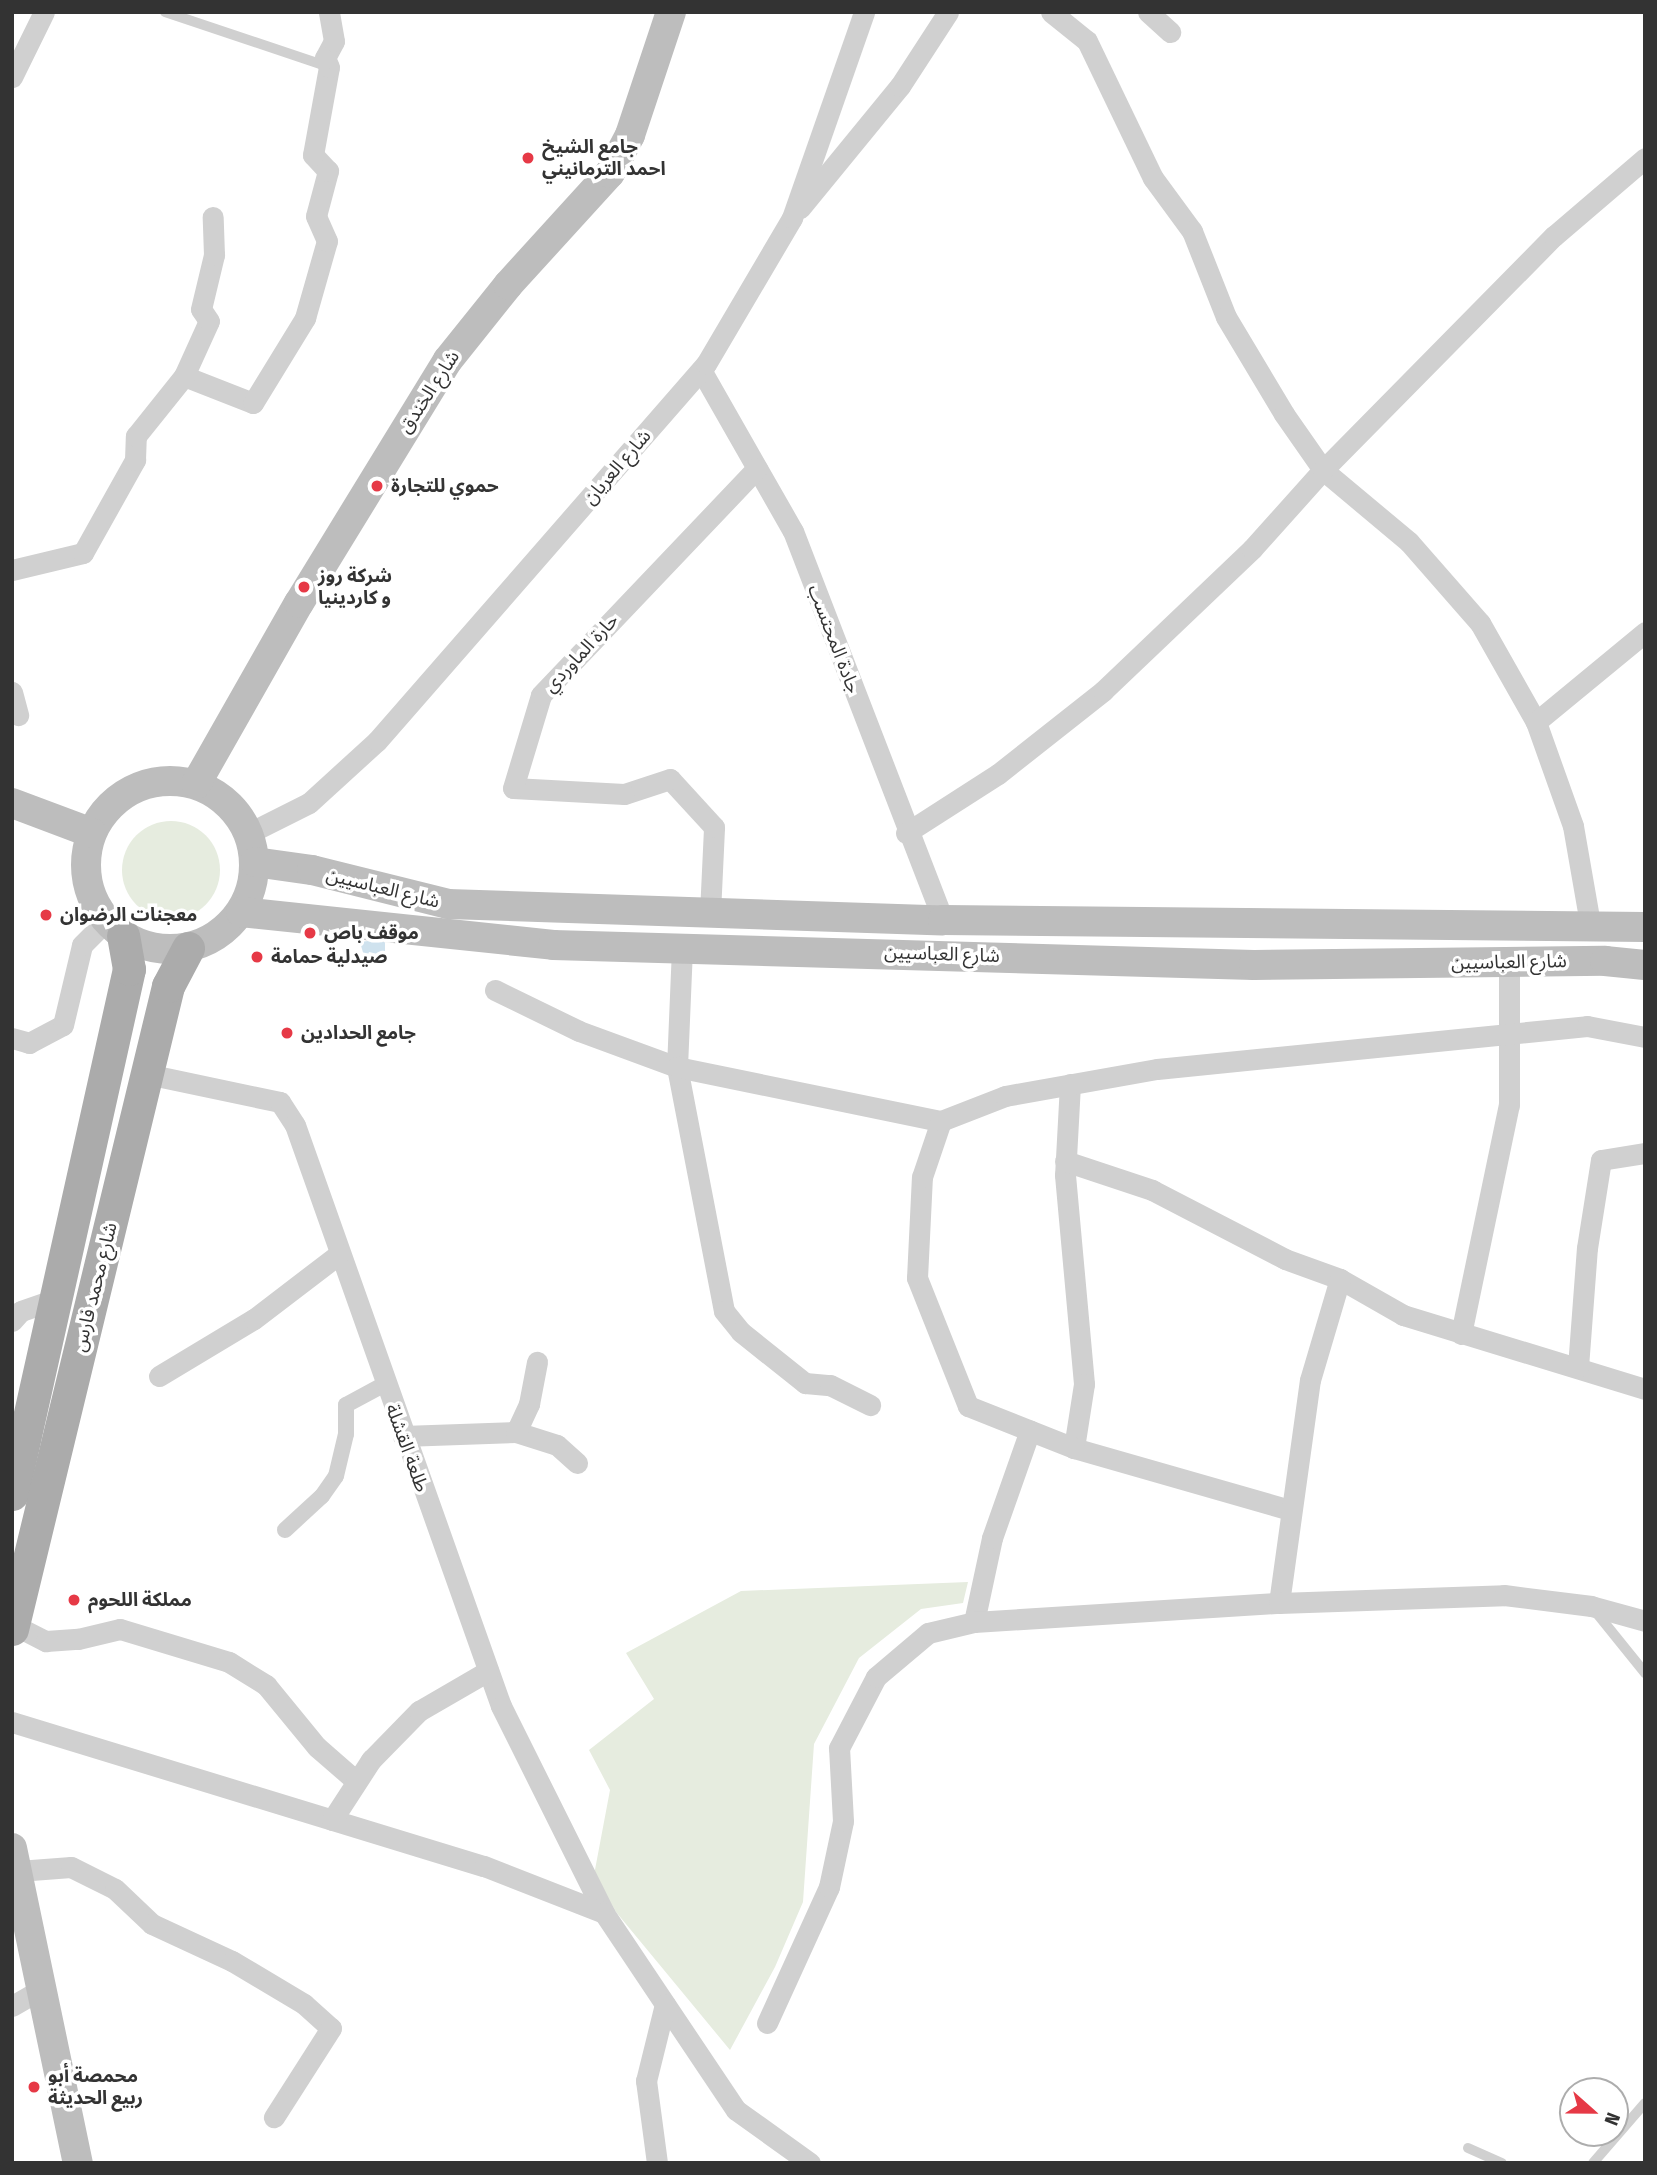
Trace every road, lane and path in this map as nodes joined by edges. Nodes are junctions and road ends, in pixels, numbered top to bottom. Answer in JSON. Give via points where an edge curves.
{"nodes":[{"id":1,"x":44,"y":12,"type":"edge"},
{"id":2,"x":165,"y":12,"type":"edge"},
{"id":3,"x":329,"y":12,"type":"edge"},
{"id":4,"x":671,"y":12,"type":"edge"},
{"id":5,"x":864,"y":12,"type":"edge"},
{"id":6,"x":948,"y":12,"type":"edge"},
{"id":7,"x":1051,"y":12,"type":"edge"},
{"id":8,"x":1148,"y":12,"type":"edge"},
{"id":9,"x":1170,"y":32,"type":"dead end"},
{"id":10,"x":328,"y":67,"type":"junction"},
{"id":11,"x":12,"y":77,"type":"edge"},
{"id":12,"x":1645,"y":158,"type":"edge"},
{"id":13,"x":213,"y":217,"type":"dead end"},
{"id":14,"x":792,"y":218,"type":"junction"},
{"id":15,"x":701,"y":370,"type":"junction"},
{"id":16,"x":184,"y":376,"type":"junction"},
{"id":17,"x":757,"y":468,"type":"junction"},
{"id":18,"x":1323,"y":470,"type":"junction"},
{"id":19,"x":12,"y":570,"type":"edge"},
{"id":20,"x":1645,"y":632,"type":"edge"},
{"id":21,"x":12,"y":692,"type":"edge"},
{"id":22,"x":18,"y":715,"type":"dead end"},
{"id":23,"x":1536,"y":722,"type":"junction"},
{"id":24,"x":196,"y":784,"type":"junction"},
{"id":25,"x":12,"y":803,"type":"edge"},
{"id":26,"x":92,"y":833,"type":"junction"},
{"id":27,"x":906,"y":833,"type":"junction"},
{"id":28,"x":249,"y":834,"type":"junction"},
{"id":29,"x":255,"y":862,"type":"junction"},
{"id":30,"x":241,"y":912,"type":"junction"},
{"id":31,"x":710,"y":913,"type":"junction"},
{"id":32,"x":943,"y":919,"type":"junction"},
{"id":33,"x":1590,"y":923,"type":"junction"},
{"id":34,"x":1645,"y":927,"type":"edge"},
{"id":35,"x":114,"y":928,"type":"junction"},
{"id":36,"x":188,"y":948,"type":"junction"},
{"id":37,"x":682,"y":948,"type":"junction"},
{"id":38,"x":1509,"y":962,"type":"junction"},
{"id":39,"x":1645,"y":965,"type":"edge"},
{"id":40,"x":495,"y":990,"type":"dead end"},
{"id":41,"x":1509,"y":1031,"type":"junction"},
{"id":42,"x":1645,"y":1037,"type":"edge"},
{"id":43,"x":12,"y":1038,"type":"edge"},
{"id":44,"x":677,"y":1067,"type":"junction"},
{"id":45,"x":147,"y":1074,"type":"junction"},
{"id":46,"x":1070,"y":1084,"type":"junction"},
{"id":47,"x":941,"y":1121,"type":"junction"},
{"id":48,"x":1645,"y":1153,"type":"edge"},
{"id":49,"x":1065,"y":1161,"type":"junction"},
{"id":50,"x":339,"y":1254,"type":"junction"},
{"id":51,"x":1340,"y":1279,"type":"junction"},
{"id":52,"x":58,"y":1298,"type":"junction"},
{"id":53,"x":12,"y":1321,"type":"edge"},
{"id":54,"x":1461,"y":1334,"type":"junction"},
{"id":55,"x":537,"y":1362,"type":"dead end"},
{"id":56,"x":1578,"y":1367,"type":"junction"},
{"id":57,"x":159,"y":1376,"type":"dead end"},
{"id":58,"x":384,"y":1384,"type":"junction"},
{"id":59,"x":1645,"y":1389,"type":"edge"},
{"id":60,"x":870,"y":1405,"type":"dead end"},
{"id":61,"x":1030,"y":1430,"type":"junction"},
{"id":62,"x":516,"y":1432,"type":"junction"},
{"id":63,"x":402,"y":1436,"type":"junction"},
{"id":64,"x":1074,"y":1448,"type":"junction"},
{"id":65,"x":576,"y":1463,"type":"dead end"},
{"id":66,"x":12,"y":1494,"type":"edge"},
{"id":67,"x":1290,"y":1510,"type":"junction"},
{"id":68,"x":285,"y":1530,"type":"dead end"},
{"id":69,"x":1279,"y":1603,"type":"junction"},
{"id":70,"x":1591,"y":1606,"type":"junction"},
{"id":71,"x":1645,"y":1620,"type":"edge"},
{"id":72,"x":974,"y":1622,"type":"junction"},
{"id":73,"x":13,"y":1627,"type":"edge"},
{"id":74,"x":488,"y":1671,"type":"junction"},
{"id":75,"x":1645,"y":1673,"type":"edge"},
{"id":76,"x":12,"y":1723,"type":"edge"},
{"id":77,"x":355,"y":1780,"type":"junction"},
{"id":78,"x":332,"y":1820,"type":"junction"},
{"id":79,"x":15,"y":1859,"type":"edge"},
{"id":80,"x":604,"y":1913,"type":"junction"},
{"id":81,"x":42,"y":1989,"type":"junction"},
{"id":82,"x":665,"y":2004,"type":"junction"},
{"id":83,"x":12,"y":2006,"type":"edge"},
{"id":84,"x":766,"y":2023,"type":"dead end"},
{"id":85,"x":1645,"y":2103,"type":"edge"},
{"id":86,"x":274,"y":2117,"type":"dead end"},
{"id":87,"x":1468,"y":2148,"type":"dead end"},
{"id":88,"x":78,"y":2163,"type":"edge"},
{"id":89,"x":657,"y":2163,"type":"edge"},
{"id":90,"x":810,"y":2163,"type":"edge"},
{"id":91,"x":1502,"y":2163,"type":"edge"},
{"id":92,"x":1592,"y":2163,"type":"edge"}],
"edges":[{"from":1,"to":11,"type":"street"},
{"from":2,"to":10,"type":"lane"},
{"from":3,"to":10,"type":"street","via":[[334,41],[325,58]]},
{"from":4,"to":24,"type":"main road","name":"شارع الخندق","via":[[630,135],[610,173],[508,285],[448,360],[299,603]]},
{"from":5,"to":14,"type":"street","name":"شارع العريان"},
{"from":6,"to":14,"type":"street","via":[[900,86]]},
{"from":7,"to":18,"type":"street","via":[[1087,41],[1153,178],[1192,231],[1226,317]]},
{"from":8,"to":9,"type":"street"},
{"from":10,"to":16,"type":"street","via":[[313,155],[328,171],[316,216],[327,241],[305,318],[253,403]]},
{"from":12,"to":18,"type":"street","via":[[1554,236]]},
{"from":13,"to":16,"type":"street","via":[[214,255],[201,309],[209,321]]},
{"from":14,"to":15,"type":"street","name":"شارع العريان"},
{"from":15,"to":17,"type":"street","name":"جادة المحتسب"},
{"from":15,"to":28,"type":"street","name":"شارع العريان","via":[[377,741],[309,803]]},
{"from":16,"to":19,"type":"street","via":[[136,436],[135,460],[83,553]]},
{"from":17,"to":27,"type":"street","name":"جادة المحتسب","via":[[793,531]]},
{"from":17,"to":31,"type":"street","name":"حارة الماوردي","via":[[541,695],[513,788],[624,794],[670,779],[714,828]]},
{"from":18,"to":23,"type":"street","via":[[1409,542],[1480,623]]},
{"from":18,"to":27,"type":"street","via":[[1251,549],[1103,691],[998,774]]},
{"from":20,"to":23,"type":"street"},
{"from":21,"to":22,"type":"street"},
{"from":23,"to":33,"type":"street","via":[[1573,826]]},
{"from":24,"to":26,"type":"main road","via":[[171,780],[123,794]]},
{"from":24,"to":28,"type":"main road","via":[[219,795]]},
{"from":25,"to":26,"type":"main road"},
{"from":26,"to":35,"type":"main road","via":[[87,879]]},
{"from":27,"to":32,"type":"street","name":"جادة المحتسب"},
{"from":28,"to":29,"type":"main road"},
{"from":29,"to":30,"type":"main road","via":[[252,888]]},
{"from":29,"to":31,"type":"main road","name":"شارع العباسيين","via":[[312,870],[448,904]]},
{"from":30,"to":36,"type":"main road","via":[[227,929]]},
{"from":30,"to":37,"type":"main road","name":"شارع العباسيين","via":[[553,945]]},
{"from":31,"to":32,"type":"main road","name":"شارع العباسيين"},
{"from":32,"to":33,"type":"main road","name":"شارع العباسيين"},
{"from":33,"to":34,"type":"main road","name":"شارع العباسيين"},
{"from":35,"to":36,"type":"main road","via":[[144,946]]},
{"from":35,"to":43,"type":"street","via":[[82,945],[63,1025],[29,1043]]},
{"from":35,"to":52,"type":"main road","name":"شارع محمد فارس","via":[[129,969]]},
{"from":36,"to":45,"type":"main road","name":"شارع محمد فارس","via":[[168,986]]},
{"from":37,"to":38,"type":"main road","name":"شارع العباسيين","via":[[1254,965]]},
{"from":37,"to":44,"type":"street"},
{"from":38,"to":39,"type":"main road","name":"شارع العباسيين"},
{"from":38,"to":41,"type":"street"},
{"from":40,"to":44,"type":"street","via":[[579,1031]]},
{"from":41,"to":42,"type":"street","via":[[1587,1026]]},
{"from":41,"to":46,"type":"street","via":[[1157,1069]]},
{"from":41,"to":54,"type":"street","via":[[1509,1105]]},
{"from":44,"to":47,"type":"street"},
{"from":44,"to":60,"type":"street","via":[[724,1311],[741,1332],[805,1383],[830,1385]]},
{"from":45,"to":50,"type":"street","name":"طلعة القشلة","via":[[280,1102],[295,1125]]},
{"from":45,"to":73,"type":"main road","name":"شارع محمد فارس"},
{"from":46,"to":47,"type":"street","via":[[1005,1096]]},
{"from":46,"to":49,"type":"street"},
{"from":47,"to":61,"type":"street","via":[[922,1177],[917,1278],[968,1406]]},
{"from":48,"to":56,"type":"street","via":[[1601,1160],[1587,1248]]},
{"from":49,"to":51,"type":"street","via":[[1152,1190],[1285,1258]]},
{"from":49,"to":64,"type":"street","via":[[1071,1275],[1084,1384]]},
{"from":50,"to":57,"type":"street","via":[[254,1319]]},
{"from":50,"to":58,"type":"street","name":"طلعة القشلة"},
{"from":51,"to":54,"type":"street","via":[[1403,1315]]},
{"from":51,"to":67,"type":"street","via":[[1310,1380]]},
{"from":52,"to":53,"type":"street","via":[[22,1311]]},
{"from":52,"to":66,"type":"main road","name":"شارع محمد فارس"},
{"from":54,"to":56,"type":"street"},
{"from":55,"to":62,"type":"street","via":[[529,1404]]},
{"from":56,"to":59,"type":"street"},
{"from":58,"to":63,"type":"street","name":"طلعة القشلة"},
{"from":58,"to":68,"type":"street","via":[[346,1405],[346,1434],[336,1476],[323,1496]]},
{"from":61,"to":64,"type":"street"},
{"from":61,"to":72,"type":"street","via":[[992,1538]]},
{"from":62,"to":63,"type":"street"},
{"from":62,"to":65,"type":"street","via":[[557,1445]]},
{"from":63,"to":74,"type":"street","name":"طلعة القشلة"},
{"from":64,"to":67,"type":"street"},
{"from":67,"to":69,"type":"street"},
{"from":69,"to":70,"type":"street","via":[[1504,1595]]},
{"from":69,"to":72,"type":"street"},
{"from":70,"to":71,"type":"street"},
{"from":70,"to":75,"type":"lane"},
{"from":72,"to":84,"type":"street","via":[[928,1633],[876,1677],[839,1748],[843,1821],[829,1887]]},
{"from":73,"to":77,"type":"street","via":[[46,1641],[120,1629],[229,1662],[266,1685],[317,1747]]},
{"from":74,"to":77,"type":"street","via":[[419,1711]]},
{"from":74,"to":80,"type":"street","name":"طلعة القشلة","via":[[535,1778]]},
{"from":76,"to":78,"type":"street"},
{"from":77,"to":78,"type":"street"},
{"from":78,"to":80,"type":"street","via":[[484,1866]]},
{"from":79,"to":81,"type":"main road"},
{"from":79,"to":86,"type":"street","via":[[71,1867],[104,1883],[152,1924],[232,1961],[304,2004],[331,2028]]},
{"from":80,"to":82,"type":"street","name":"طلعة القشلة"},
{"from":81,"to":83,"type":"street"},
{"from":81,"to":88,"type":"main road"},
{"from":82,"to":89,"type":"street","via":[[646,2081]]},
{"from":82,"to":90,"type":"street","name":"طلعة القشلة","via":[[736,2110]]},
{"from":85,"to":92,"type":"lane"},
{"from":87,"to":91,"type":"lane"}]}
